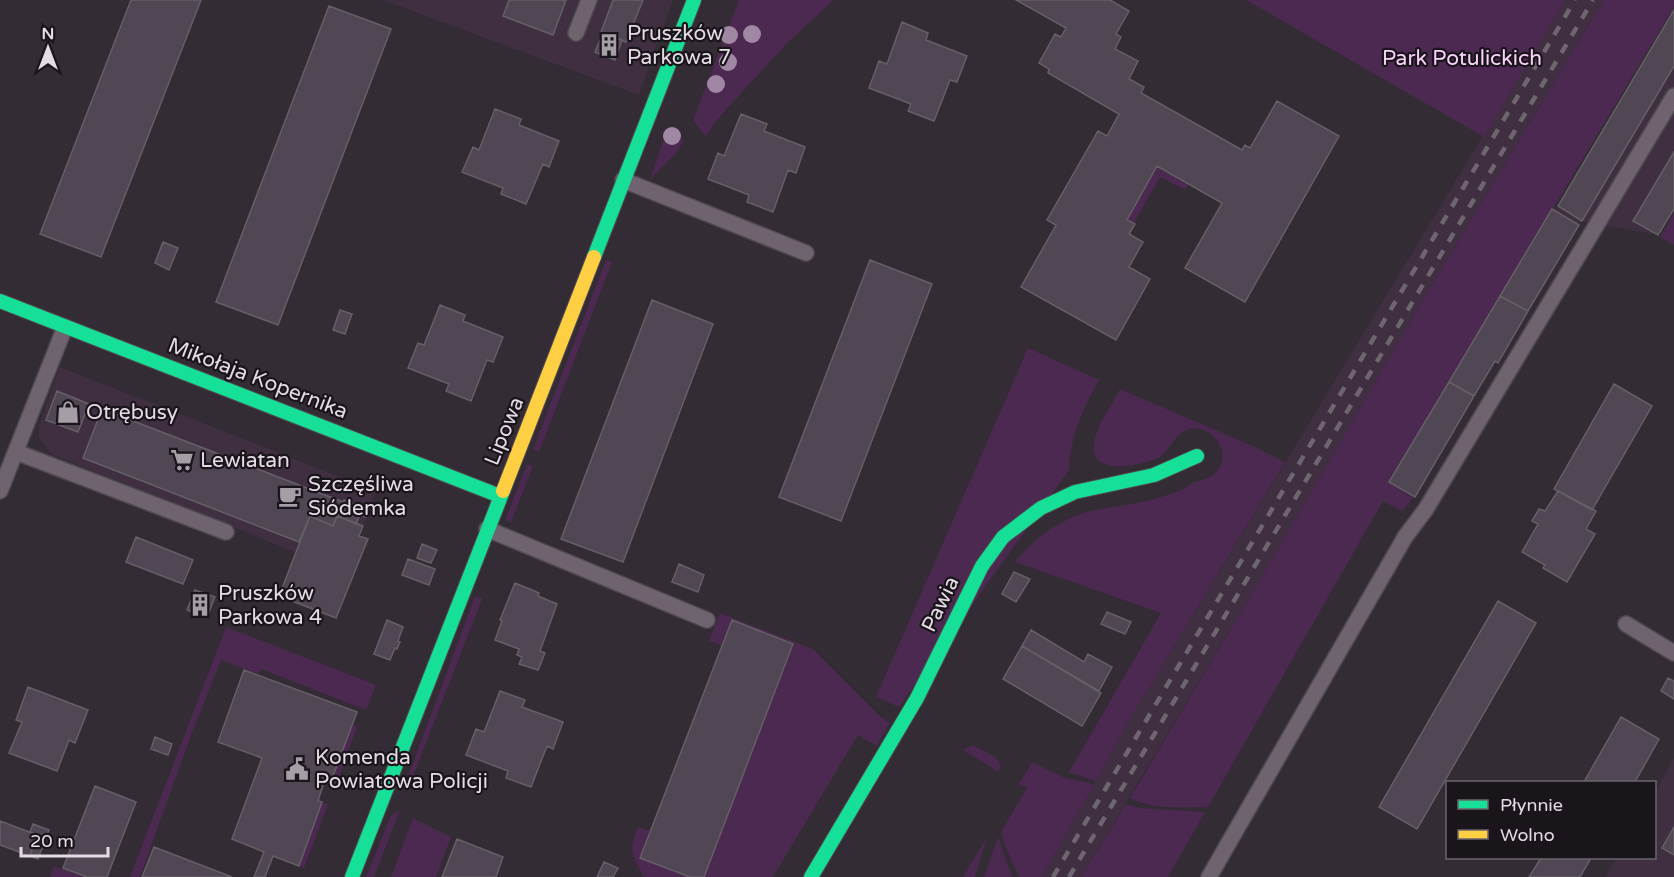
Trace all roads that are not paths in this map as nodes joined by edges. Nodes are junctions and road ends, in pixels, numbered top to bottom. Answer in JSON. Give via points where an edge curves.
{"nodes":[{"id":1,"x":590,"y":0,"type":"edge"},
{"id":2,"x":694,"y":0,"type":"edge"},
{"id":3,"x":576,"y":33,"type":"dead end"},
{"id":4,"x":1674,"y":96,"type":"edge"},
{"id":5,"x":623,"y":180,"type":"junction"},
{"id":6,"x":806,"y":253,"type":"dead end"},
{"id":7,"x":0,"y":301,"type":"edge"},
{"id":8,"x":65,"y":327,"type":"junction"},
{"id":9,"x":16,"y":452,"type":"junction"},
{"id":10,"x":1197,"y":456,"type":"dead end"},
{"id":11,"x":0,"y":491,"type":"edge"},
{"id":12,"x":500,"y":496,"type":"junction"},
{"id":13,"x":487,"y":530,"type":"junction"},
{"id":14,"x":226,"y":532,"type":"dead end"},
{"id":15,"x":707,"y":620,"type":"dead end"},
{"id":16,"x":1626,"y":624,"type":"dead end"},
{"id":17,"x":1674,"y":653,"type":"edge"},
{"id":18,"x":352,"y":877,"type":"edge"},
{"id":19,"x":812,"y":877,"type":"edge"},
{"id":20,"x":1209,"y":877,"type":"edge"}],
"edges":[{"from":1,"to":3,"type":"lane"},
{"from":2,"to":5,"type":"street","name":"Lipowa"},
{"from":4,"to":20,"type":"lane","via":[[1426,509],[1405,537]]},
{"from":5,"to":6,"type":"lane"},
{"from":5,"to":12,"type":"street","name":"Lipowa"},
{"from":7,"to":8,"type":"street","name":"Mikołaja Kopernika"},
{"from":8,"to":9,"type":"lane"},
{"from":8,"to":12,"type":"street","name":"Mikołaja Kopernika"},
{"from":9,"to":11,"type":"lane"},
{"from":9,"to":14,"type":"lane"},
{"from":10,"to":19,"type":"street","name":"Pawia","via":[[1154,475],[1075,492],[1041,508],[1004,537],[982,566],[907,716]]},
{"from":12,"to":13,"type":"street","name":"Lipowa"},
{"from":13,"to":15,"type":"lane"},
{"from":13,"to":18,"type":"street","name":"Lipowa"},
{"from":16,"to":17,"type":"lane"}]}
